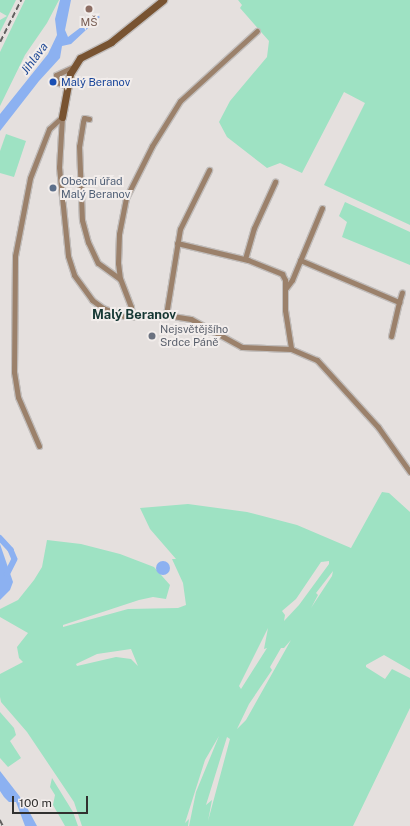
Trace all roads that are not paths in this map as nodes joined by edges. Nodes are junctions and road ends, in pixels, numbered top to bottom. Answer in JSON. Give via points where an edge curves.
{"nodes":[{"id":1,"x":163,"y":0,"type":"edge"},
{"id":2,"x":257,"y":30,"type":"dead end"},
{"id":3,"x":73,"y":67,"type":"junction"},
{"id":4,"x":67,"y":86,"type":"junction"},
{"id":5,"x":62,"y":117,"type":"junction"},
{"id":6,"x":89,"y":119,"type":"dead end"},
{"id":7,"x":209,"y":170,"type":"dead end"},
{"id":8,"x":275,"y":182,"type":"dead end"},
{"id":9,"x":322,"y":208,"type":"dead end"},
{"id":10,"x":177,"y":243,"type":"junction"},
{"id":11,"x":245,"y":259,"type":"junction"},
{"id":12,"x":300,"y":260,"type":"junction"},
{"id":13,"x":120,"y":279,"type":"junction"},
{"id":14,"x":286,"y":288,"type":"junction"},
{"id":15,"x":402,"y":292,"type":"dead end"},
{"id":16,"x":399,"y":302,"type":"junction"},
{"id":17,"x":166,"y":315,"type":"junction"},
{"id":18,"x":132,"y":317,"type":"junction"},
{"id":19,"x":391,"y":336,"type":"dead end"},
{"id":20,"x":291,"y":350,"type":"junction"},
{"id":21,"x":39,"y":446,"type":"dead end"},
{"id":22,"x":410,"y":472,"type":"edge"}],
"edges":[{"from":1,"to":3,"type":"street","via":[[111,42],[86,53]]},
{"from":2,"to":13,"type":"street","via":[[188,92],[152,146],[124,205],[119,234]]},
{"from":3,"to":4,"type":"street"},
{"from":3,"to":4,"type":"street","via":[[56,75],[56,82]]},
{"from":4,"to":5,"type":"street"},
{"from":5,"to":18,"type":"street","via":[[59,167],[70,266],[80,285],[98,305],[114,314]]},
{"from":5,"to":21,"type":"street","via":[[49,129],[30,178],[22,209],[15,256],[14,372],[18,397]]},
{"from":6,"to":13,"type":"street","via":[[84,118],[80,146],[82,220],[88,242],[98,262]]},
{"from":7,"to":10,"type":"street","via":[[185,217]]},
{"from":8,"to":11,"type":"street","via":[[254,228]]},
{"from":9,"to":12,"type":"street"},
{"from":10,"to":11,"type":"street"},
{"from":10,"to":17,"type":"street"},
{"from":11,"to":14,"type":"street","via":[[282,274]]},
{"from":12,"to":14,"type":"street"},
{"from":12,"to":16,"type":"street"},
{"from":13,"to":18,"type":"street","via":[[128,297]]},
{"from":14,"to":20,"type":"street","via":[[285,310]]},
{"from":15,"to":16,"type":"street"},
{"from":16,"to":19,"type":"street"},
{"from":17,"to":18,"type":"street"},
{"from":17,"to":20,"type":"street","via":[[191,319],[242,347]]},
{"from":20,"to":22,"type":"street","via":[[306,354],[322,364],[360,410],[378,427]]}]}
